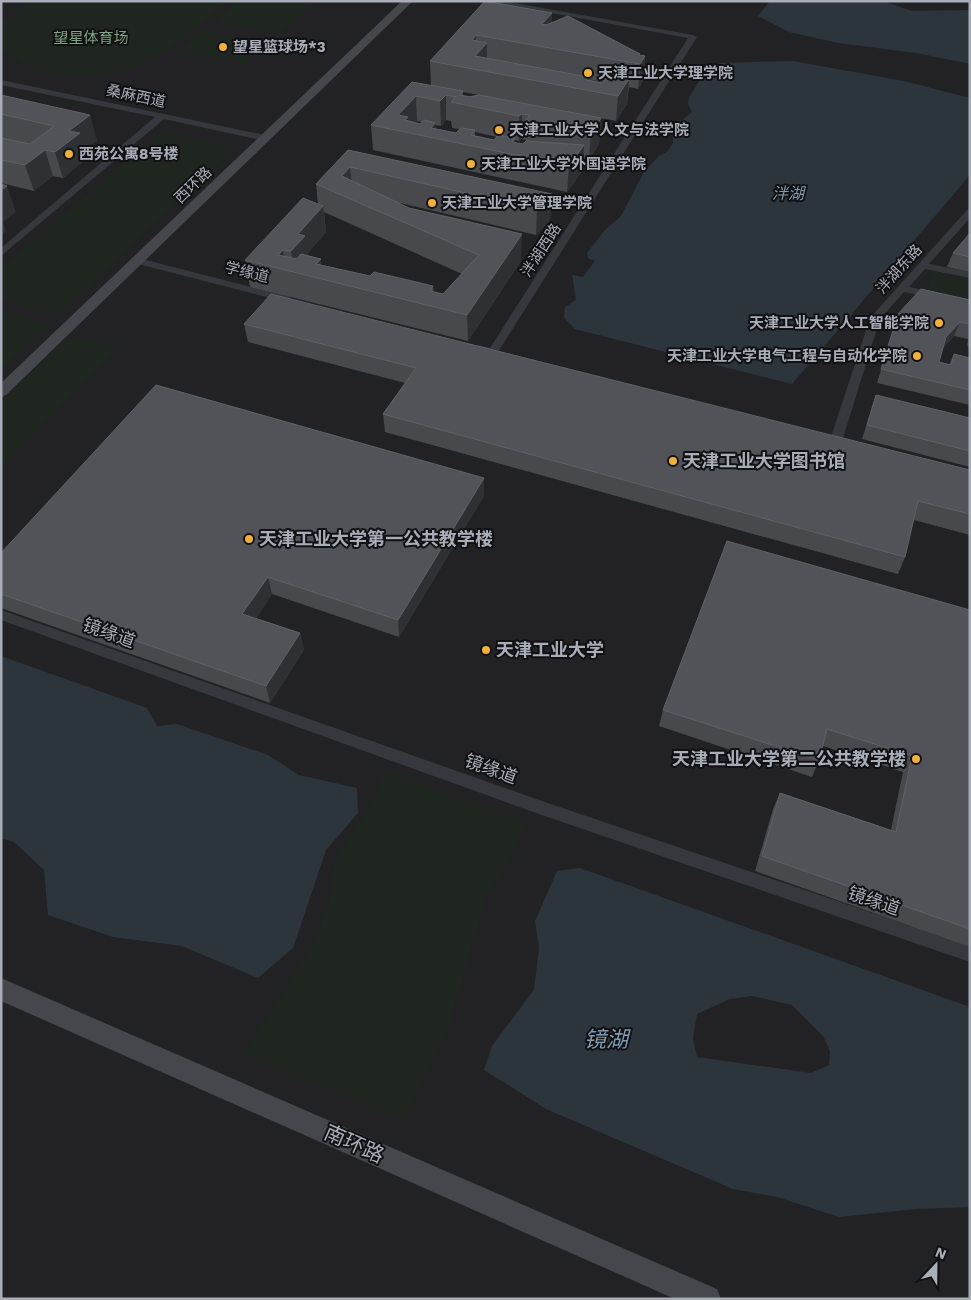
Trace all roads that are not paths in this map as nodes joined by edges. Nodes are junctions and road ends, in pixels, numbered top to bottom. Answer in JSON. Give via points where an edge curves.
{"nodes":[{"id":1,"x":408,"y":1,"type":"edge"},
{"id":2,"x":490,"y":1,"type":"edge"},
{"id":3,"x":1,"y":82,"type":"edge"},
{"id":4,"x":162,"y":116,"type":"junction"},
{"id":5,"x":265,"y":138,"type":"junction"},
{"id":6,"x":970,"y":212,"type":"edge"},
{"id":7,"x":1,"y":253,"type":"edge"},
{"id":8,"x":138,"y":261,"type":"junction"},
{"id":9,"x":922,"y":265,"type":"junction"},
{"id":10,"x":970,"y":275,"type":"edge"},
{"id":11,"x":901,"y":288,"type":"junction"},
{"id":12,"x":296,"y":302,"type":"edge"},
{"id":13,"x":970,"y":303,"type":"edge"},
{"id":14,"x":465,"y":345,"type":"edge"},
{"id":15,"x":1,"y":392,"type":"edge"},
{"id":16,"x":863,"y":446,"type":"edge"},
{"id":17,"x":1,"y":615,"type":"edge"},
{"id":18,"x":970,"y":954,"type":"edge"},
{"id":19,"x":1,"y":989,"type":"edge"},
{"id":20,"x":707,"y":1299,"type":"edge"}],
"edges":[{"from":1,"to":5,"type":"street","name":"西环路"},
{"from":2,"to":14,"type":"street","name":"泮湖西路","via":[[694,37],[493,352]]},
{"from":3,"to":4,"type":"street","name":"桑麻西道"},
{"from":4,"to":5,"type":"street","name":"桑麻西道"},
{"from":4,"to":7,"type":"street"},
{"from":5,"to":8,"type":"street","name":"西环路"},
{"from":6,"to":9,"type":"street","name":"泮湖东路"},
{"from":8,"to":12,"type":"street","name":"学缘道"},
{"from":8,"to":15,"type":"street","name":"西环路"},
{"from":9,"to":10,"type":"street"},
{"from":9,"to":11,"type":"street","name":"泮湖东路"},
{"from":11,"to":13,"type":"street"},
{"from":11,"to":16,"type":"street","name":"泮湖东路","via":[[875,318],[836,440]]},
{"from":17,"to":18,"type":"street","name":"镜缘道","via":[[536,806]]},
{"from":19,"to":20,"type":"street","name":"南环路"}]}
